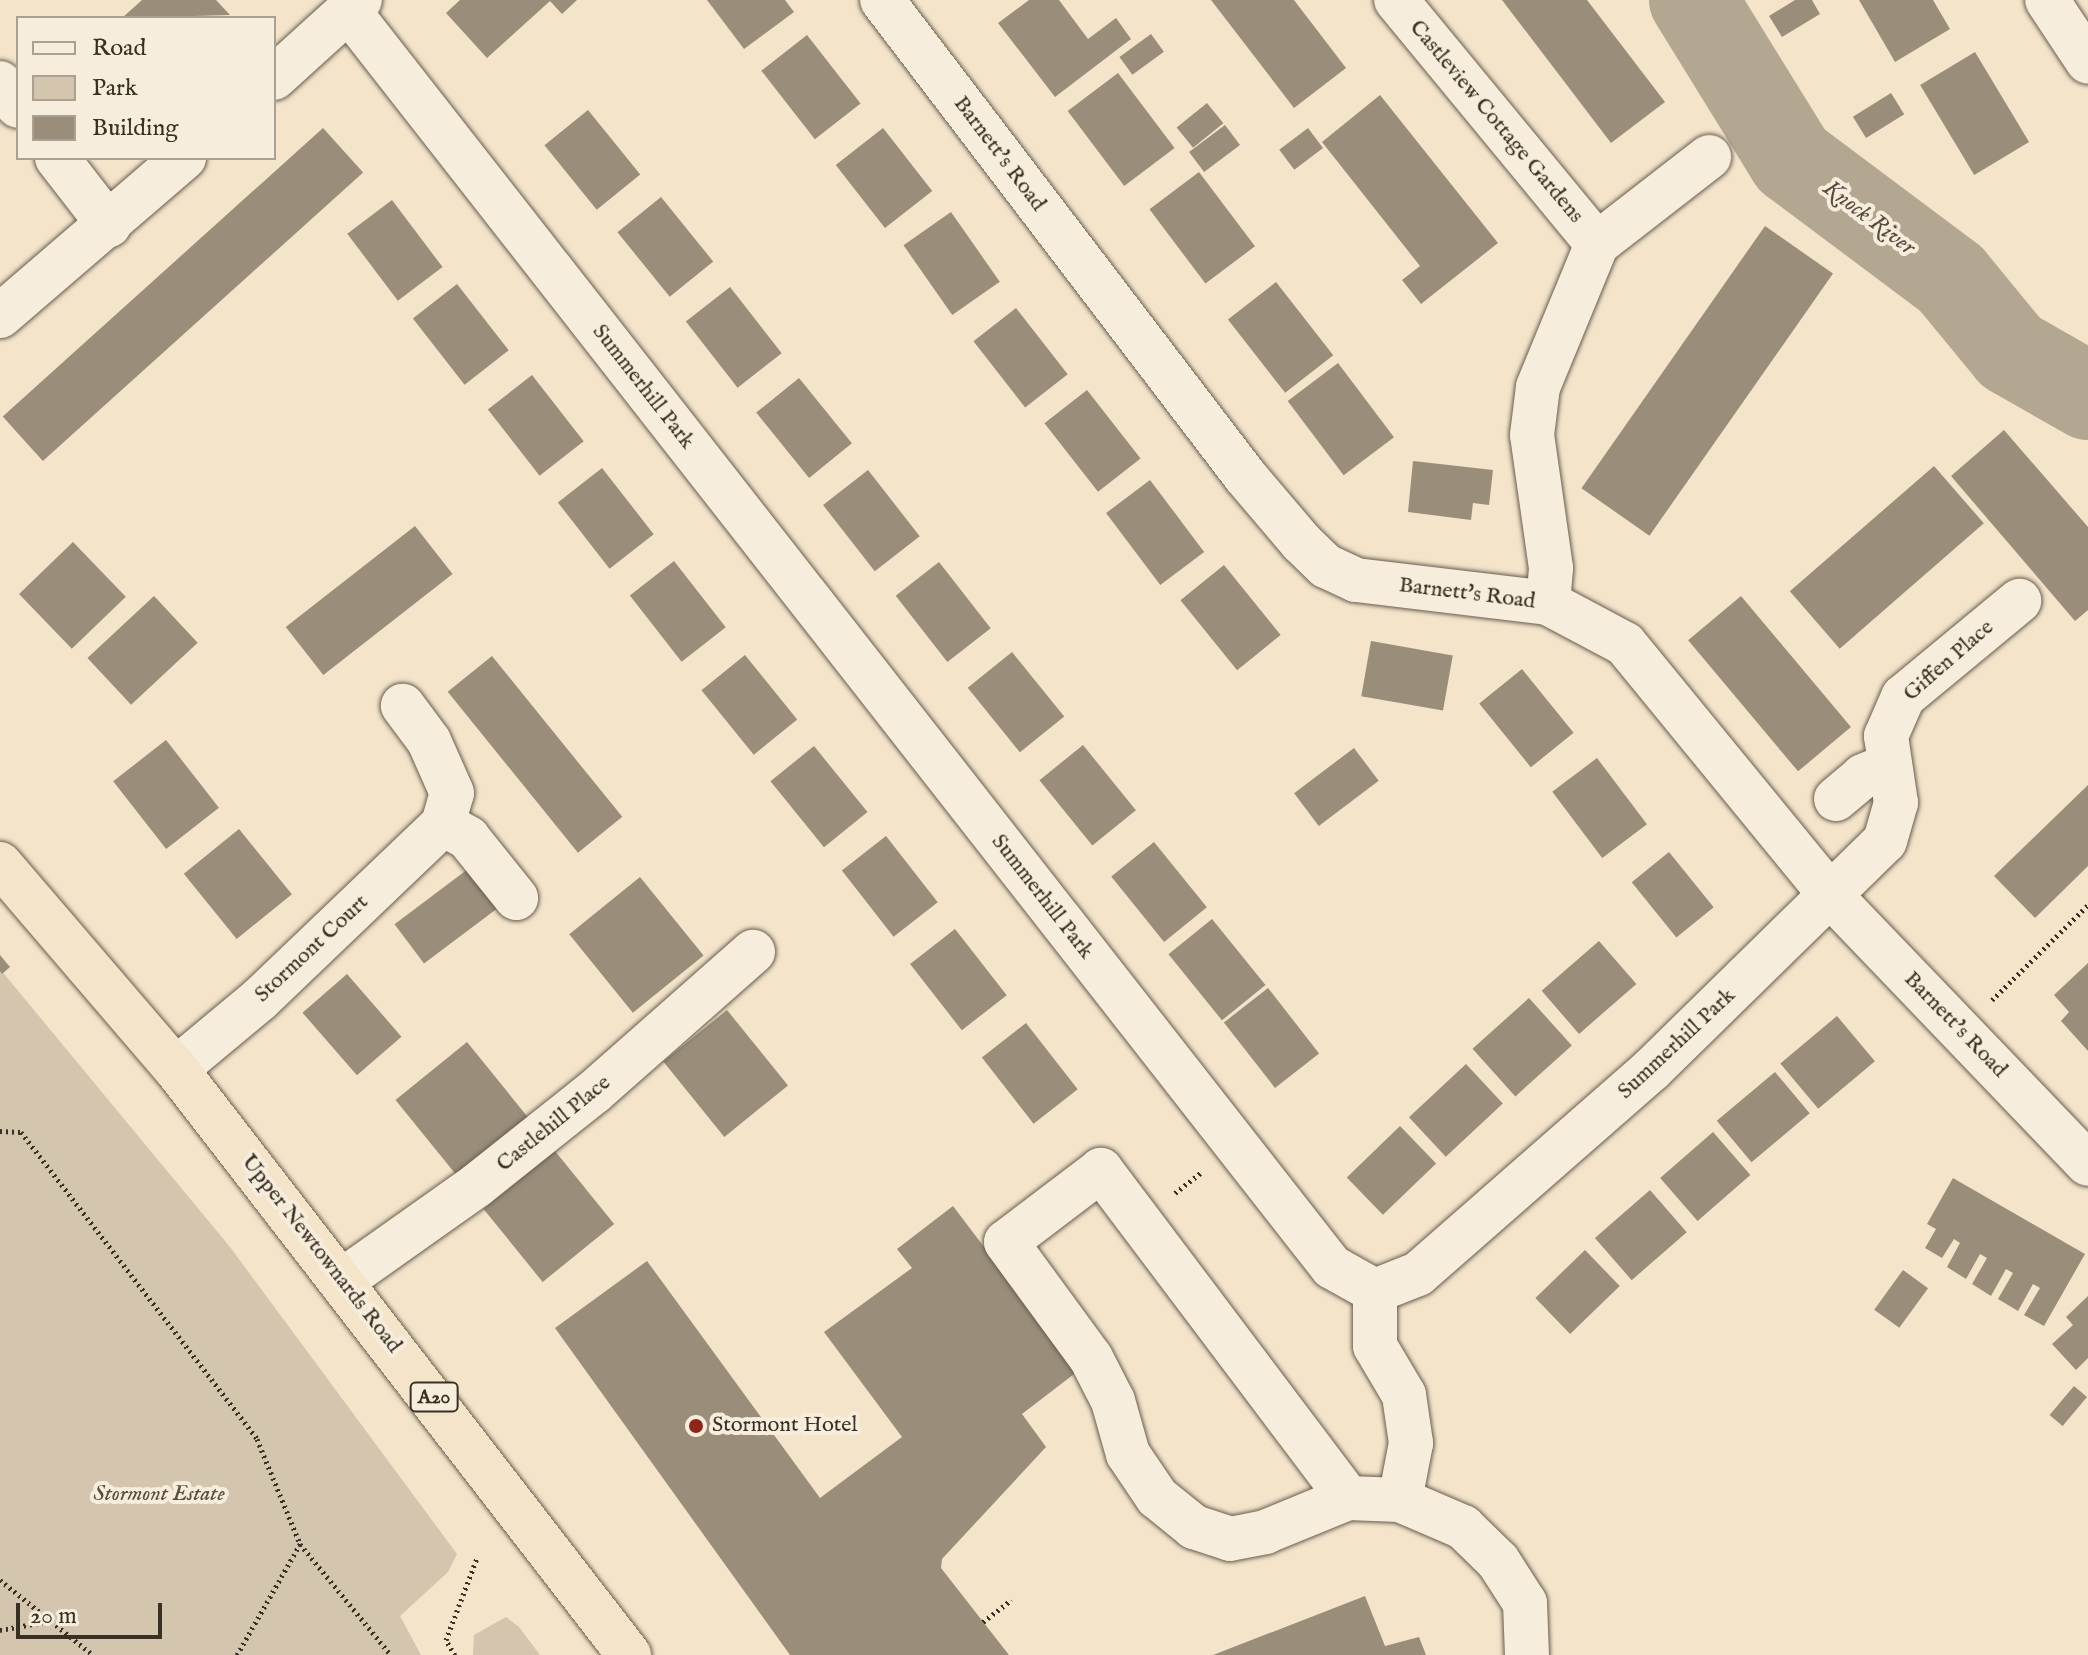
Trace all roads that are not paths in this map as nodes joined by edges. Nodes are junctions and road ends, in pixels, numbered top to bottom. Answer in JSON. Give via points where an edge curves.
{"nodes":[{"id":1,"x":882,"y":0,"type":"edge"},
{"id":2,"x":1396,"y":0,"type":"edge"},
{"id":3,"x":2047,"y":0,"type":"edge"},
{"id":4,"x":354,"y":5,"type":"edge"},
{"id":5,"x":2088,"y":62,"type":"edge"},
{"id":6,"x":276,"y":76,"type":"edge"},
{"id":7,"x":0,"y":83,"type":"edge"},
{"id":8,"x":16,"y":103,"type":"edge"},
{"id":9,"x":1709,"y":157,"type":"dead end"},
{"id":10,"x":59,"y":160,"type":"edge"},
{"id":11,"x":182,"y":160,"type":"edge"},
{"id":12,"x":109,"y":225,"type":"junction"},
{"id":13,"x":1597,"y":244,"type":"junction"},
{"id":14,"x":0,"y":316,"type":"edge"},
{"id":15,"x":2019,"y":601,"type":"dead end"},
{"id":16,"x":1548,"y":603,"type":"junction"},
{"id":17,"x":403,"y":706,"type":"dead end"},
{"id":18,"x":1890,"y":765,"type":"junction"},
{"id":19,"x":1836,"y":799,"type":"dead end"},
{"id":20,"x":443,"y":824,"type":"junction"},
{"id":21,"x":0,"y":864,"type":"edge"},
{"id":22,"x":1831,"y":896,"type":"junction"},
{"id":23,"x":516,"y":898,"type":"dead end"},
{"id":24,"x":753,"y":952,"type":"dead end"},
{"id":25,"x":176,"y":1069,"type":"junction"},
{"id":26,"x":2088,"y":1164,"type":"edge"},
{"id":27,"x":343,"y":1280,"type":"junction"},
{"id":28,"x":1375,"y":1291,"type":"junction"},
{"id":29,"x":1348,"y":1498,"type":"junction"},
{"id":30,"x":1400,"y":1500,"type":"junction"},
{"id":31,"x":629,"y":1655,"type":"edge"},
{"id":32,"x":1527,"y":1655,"type":"edge"}],
"edges":[{"from":1,"to":16,"type":"street","name":"Barnett's Road","via":[[1245,476],[1326,566],[1356,580]]},
{"from":2,"to":13,"type":"street","name":"Castleview Cottage Gardens"},
{"from":3,"to":5,"type":"street"},
{"from":4,"to":6,"type":"street"},
{"from":4,"to":28,"type":"street","name":"Summerhill Park","via":[[1332,1267]]},
{"from":7,"to":8,"type":"street"},
{"from":9,"to":13,"type":"street","name":"Castleview Cottage Gardens"},
{"from":10,"to":12,"type":"street"},
{"from":11,"to":12,"type":"street"},
{"from":12,"to":14,"type":"street"},
{"from":13,"to":16,"type":"street","name":"Castleview Cottage Gardens","via":[[1538,387],[1532,435],[1551,568]]},
{"from":15,"to":18,"type":"street","name":"Giffen Place","via":[[1903,697],[1886,736]]},
{"from":16,"to":22,"type":"street","name":"Barnett's Road","via":[[1625,644]]},
{"from":17,"to":20,"type":"street","via":[[429,741],[452,793]]},
{"from":18,"to":19,"type":"street","via":[[1863,776]]},
{"from":18,"to":22,"type":"street","name":"Giffen Place","via":[[1896,803],[1885,841]]},
{"from":20,"to":23,"type":"street","via":[[468,838]]},
{"from":20,"to":25,"type":"street","name":"Stormont Court","via":[[260,999]]},
{"from":21,"to":25,"type":"highway","name":"Upper Newtownards Road","number":"A20"},
{"from":22,"to":26,"type":"street","name":"Barnett's Road"},
{"from":22,"to":28,"type":"street","name":"Summerhill Park","via":[[1651,1070],[1418,1274]]},
{"from":24,"to":27,"type":"street","name":"Castlehill Place","via":[[583,1102]]},
{"from":25,"to":27,"type":"highway","name":"Upper Newtownards Road","number":"A20"},
{"from":27,"to":31,"type":"highway","name":"Upper Newtownards Road","number":"A20"},
{"from":28,"to":30,"type":"street","via":[[1375,1346],[1404,1395],[1411,1443]]},
{"from":29,"to":29,"type":"street","via":[[1265,1532],[1230,1539],[1194,1527],[1157,1497],[1128,1454],[1113,1401],[1091,1358],[1006,1242],[1101,1170]]},
{"from":29,"to":30,"type":"street"},
{"from":30,"to":32,"type":"street","via":[[1463,1527],[1498,1561],[1525,1603]]}]}
